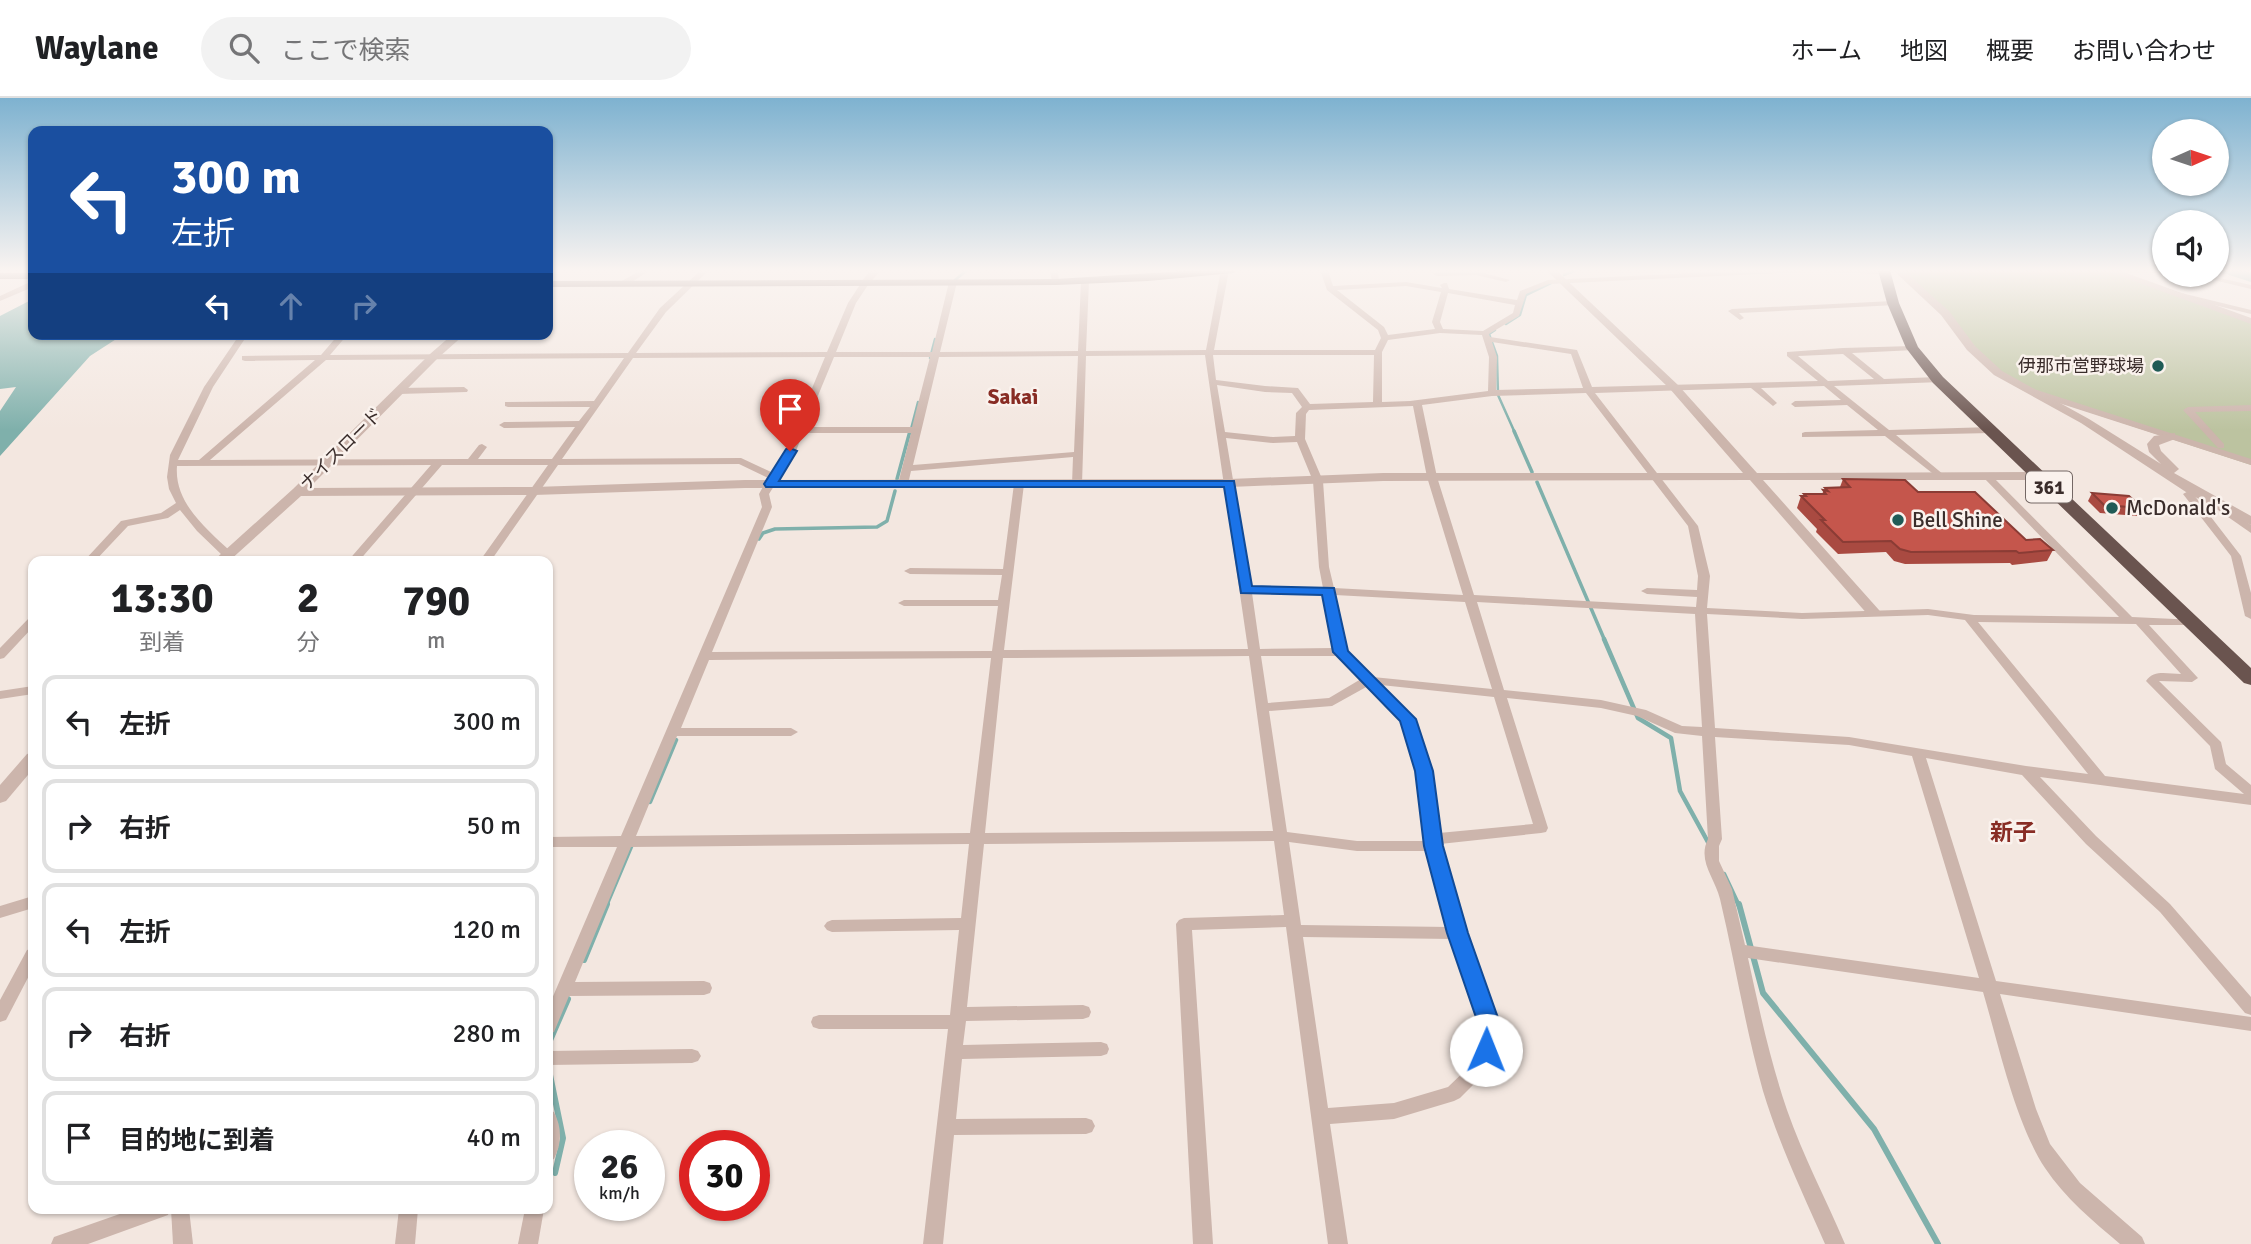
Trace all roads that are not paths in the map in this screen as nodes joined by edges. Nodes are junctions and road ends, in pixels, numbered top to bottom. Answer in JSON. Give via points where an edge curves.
{"nodes":[{"id":1,"x":653,"y":323,"type":"edge"},
{"id":2,"x":843,"y":323,"type":"edge"},
{"id":3,"x":942,"y":323,"type":"edge"},
{"id":4,"x":1084,"y":323,"type":"edge"},
{"id":5,"x":1216,"y":323,"type":"edge"},
{"id":6,"x":1375,"y":323,"type":"edge"},
{"id":7,"x":1437,"y":323,"type":"edge"},
{"id":8,"x":1505,"y":323,"type":"edge"},
{"id":9,"x":1607,"y":323,"type":"edge"},
{"id":10,"x":1902,"y":323,"type":"edge"},
{"id":11,"x":1954,"y":323,"type":"edge"},
{"id":12,"x":1440,"y":331,"type":"junction"},
{"id":13,"x":1385,"y":338,"type":"junction"},
{"id":14,"x":1489,"y":338,"type":"junction"},
{"id":15,"x":240,"y":340,"type":"edge"},
{"id":16,"x":339,"y":340,"type":"edge"},
{"id":17,"x":453,"y":340,"type":"edge"},
{"id":18,"x":780,"y":345,"type":"dead end"},
{"id":19,"x":1912,"y":348,"type":"junction"},
{"id":20,"x":1843,"y":351,"type":"junction"},
{"id":21,"x":1378,"y":352,"type":"junction"},
{"id":22,"x":1209,"y":354,"type":"junction"},
{"id":23,"x":1084,"y":355,"type":"junction"},
{"id":24,"x":434,"y":356,"type":"junction"},
{"id":25,"x":630,"y":356,"type":"junction"},
{"id":26,"x":774,"y":356,"type":"junction"},
{"id":27,"x":830,"y":356,"type":"junction"},
{"id":28,"x":933,"y":356,"type":"junction"},
{"id":29,"x":245,"y":358,"type":"dead end"},
{"id":30,"x":323,"y":358,"type":"junction"},
{"id":31,"x":1938,"y":380,"type":"junction"},
{"id":32,"x":1881,"y":381,"type":"junction"},
{"id":33,"x":1212,"y":383,"type":"junction"},
{"id":34,"x":1825,"y":383,"type":"junction"},
{"id":35,"x":1753,"y":385,"type":"junction"},
{"id":36,"x":1674,"y":387,"type":"junction"},
{"id":37,"x":1588,"y":389,"type":"junction"},
{"id":38,"x":464,"y":390,"type":"dead end"},
{"id":39,"x":400,"y":391,"type":"junction"},
{"id":40,"x":2030,"y":391,"type":"junction"},
{"id":41,"x":1496,"y":393,"type":"junction"},
{"id":42,"x":1849,"y":402,"type":"junction"},
{"id":43,"x":1418,"y":403,"type":"junction"},
{"id":44,"x":1773,"y":403,"type":"dead end"},
{"id":45,"x":508,"y":404,"type":"dead end"},
{"id":46,"x":597,"y":404,"type":"junction"},
{"id":47,"x":1795,"y":404,"type":"dead end"},
{"id":48,"x":1377,"y":405,"type":"junction"},
{"id":49,"x":1307,"y":407,"type":"junction"},
{"id":50,"x":2251,"y":408,"type":"edge"},
{"id":51,"x":582,"y":424,"type":"junction"},
{"id":52,"x":504,"y":425,"type":"dead end"},
{"id":53,"x":799,"y":430,"type":"junction"},
{"id":54,"x":913,"y":430,"type":"junction"},
{"id":55,"x":1992,"y":430,"type":"junction"},
{"id":56,"x":1886,"y":432,"type":"junction"},
{"id":57,"x":1222,"y":435,"type":"junction"},
{"id":58,"x":1805,"y":435,"type":"dead end"},
{"id":59,"x":2171,"y":436,"type":"junction"},
{"id":60,"x":1300,"y":439,"type":"junction"},
{"id":61,"x":2195,"y":443,"type":"junction"},
{"id":62,"x":2221,"y":446,"type":"junction"},
{"id":63,"x":482,"y":447,"type":"dead end"},
{"id":64,"x":2251,"y":453,"type":"edge"},
{"id":65,"x":1079,"y":454,"type":"junction"},
{"id":66,"x":439,"y":462,"type":"junction"},
{"id":67,"x":471,"y":462,"type":"junction"},
{"id":68,"x":555,"y":462,"type":"junction"},
{"id":69,"x":2251,"y":462,"type":"edge"},
{"id":70,"x":173,"y":463,"type":"junction"},
{"id":71,"x":201,"y":463,"type":"junction"},
{"id":72,"x":328,"y":463,"type":"junction"},
{"id":73,"x":907,"y":468,"type":"junction"},
{"id":74,"x":1432,"y":477,"type":"junction"},
{"id":75,"x":1654,"y":477,"type":"junction"},
{"id":76,"x":1754,"y":477,"type":"junction"},
{"id":77,"x":1941,"y":477,"type":"junction"},
{"id":78,"x":1987,"y":477,"type":"junction"},
{"id":79,"x":2038,"y":477,"type":"junction"},
{"id":80,"x":772,"y":481,"type":"junction"},
{"id":81,"x":1318,"y":481,"type":"junction"},
{"id":82,"x":903,"y":484,"type":"junction"},
{"id":83,"x":1018,"y":484,"type":"junction"},
{"id":84,"x":1077,"y":484,"type":"junction"},
{"id":85,"x":1230,"y":484,"type":"junction"},
{"id":86,"x":534,"y":491,"type":"junction"},
{"id":87,"x":2194,"y":491,"type":"junction"},
{"id":88,"x":298,"y":492,"type":"junction"},
{"id":89,"x":413,"y":492,"type":"junction"},
{"id":90,"x":2208,"y":498,"type":"junction"},
{"id":91,"x":182,"y":504,"type":"junction"},
{"id":92,"x":2251,"y":521,"type":"edge"},
{"id":93,"x":2251,"y":530,"type":"edge"},
{"id":94,"x":94,"y":556,"type":"edge"},
{"id":95,"x":221,"y":556,"type":"edge"},
{"id":96,"x":225,"y":556,"type":"edge"},
{"id":97,"x":357,"y":556,"type":"edge"},
{"id":98,"x":488,"y":556,"type":"edge"},
{"id":99,"x":911,"y":571,"type":"dead end"},
{"id":100,"x":1008,"y":572,"type":"junction"},
{"id":101,"x":1246,"y":590,"type":"junction"},
{"id":102,"x":1329,"y":591,"type":"junction"},
{"id":103,"x":1647,"y":591,"type":"dead end"},
{"id":104,"x":1702,"y":594,"type":"junction"},
{"id":105,"x":1471,"y":599,"type":"junction"},
{"id":106,"x":904,"y":603,"type":"dead end"},
{"id":107,"x":1004,"y":603,"type":"junction"},
{"id":108,"x":1701,"y":611,"type":"junction"},
{"id":109,"x":1874,"y":613,"type":"junction"},
{"id":110,"x":1968,"y":617,"type":"junction"},
{"id":111,"x":2251,"y":617,"type":"edge"},
{"id":112,"x":2134,"y":621,"type":"junction"},
{"id":113,"x":2192,"y":622,"type":"junction"},
{"id":114,"x":28,"y":625,"type":"edge"},
{"id":115,"x":1341,"y":652,"type":"junction"},
{"id":116,"x":1254,"y":653,"type":"junction"},
{"id":117,"x":0,"y":655,"type":"edge"},
{"id":118,"x":997,"y":655,"type":"junction"},
{"id":119,"x":708,"y":656,"type":"junction"},
{"id":120,"x":2251,"y":679,"type":"edge"},
{"id":121,"x":1368,"y":680,"type":"junction"},
{"id":122,"x":28,"y":691,"type":"edge"},
{"id":123,"x":1499,"y":694,"type":"junction"},
{"id":124,"x":0,"y":695,"type":"edge"},
{"id":125,"x":1262,"y":708,"type":"junction"},
{"id":126,"x":671,"y":732,"type":"junction"},
{"id":127,"x":791,"y":732,"type":"dead end"},
{"id":128,"x":1706,"y":733,"type":"junction"},
{"id":129,"x":1918,"y":754,"type":"junction"},
{"id":130,"x":28,"y":764,"type":"edge"},
{"id":131,"x":2026,"y":771,"type":"junction"},
{"id":132,"x":2101,"y":781,"type":"junction"},
{"id":133,"x":2251,"y":793,"type":"edge"},
{"id":134,"x":0,"y":797,"type":"edge"},
{"id":135,"x":2251,"y":800,"type":"edge"},
{"id":136,"x":1280,"y":836,"type":"junction"},
{"id":137,"x":978,"y":838,"type":"junction"},
{"id":138,"x":632,"y":841,"type":"junction"},
{"id":139,"x":553,"y":842,"type":"edge"},
{"id":140,"x":1433,"y":842,"type":"junction"},
{"id":141,"x":1710,"y":845,"type":"joint"},
{"id":142,"x":28,"y":904,"type":"edge"},
{"id":143,"x":0,"y":912,"type":"edge"},
{"id":144,"x":969,"y":924,"type":"junction"},
{"id":145,"x":832,"y":926,"type":"dead end"},
{"id":146,"x":1293,"y":926,"type":"junction"},
{"id":147,"x":1458,"y":933,"type":"junction"},
{"id":148,"x":1746,"y":952,"type":"junction"},
{"id":149,"x":28,"y":963,"type":"edge"},
{"id":150,"x":1990,"y":985,"type":"junction"},
{"id":151,"x":704,"y":988,"type":"dead end"},
{"id":152,"x":563,"y":989,"type":"junction"},
{"id":153,"x":2251,"y":1008,"type":"edge"},
{"id":154,"x":1083,"y":1012,"type":"dead end"},
{"id":155,"x":553,"y":1014,"type":"edge"},
{"id":156,"x":0,"y":1015,"type":"edge"},
{"id":157,"x":958,"y":1018,"type":"junction"},
{"id":158,"x":819,"y":1023,"type":"dead end"},
{"id":159,"x":2251,"y":1024,"type":"edge"},
{"id":160,"x":1101,"y":1049,"type":"dead end"},
{"id":161,"x":954,"y":1052,"type":"junction"},
{"id":162,"x":692,"y":1056,"type":"dead end"},
{"id":163,"x":553,"y":1058,"type":"edge"},
{"id":164,"x":1320,"y":1117,"type":"junction"},
{"id":165,"x":1086,"y":1126,"type":"dead end"},
{"id":166,"x":946,"y":1127,"type":"junction"},
{"id":167,"x":147,"y":1214,"type":"edge"},
{"id":168,"x":180,"y":1214,"type":"edge"},
{"id":169,"x":408,"y":1214,"type":"edge"},
{"id":170,"x":535,"y":1214,"type":"edge"},
{"id":171,"x":61,"y":1244,"type":"edge"},
{"id":172,"x":183,"y":1244,"type":"edge"},
{"id":173,"x":405,"y":1244,"type":"edge"},
{"id":174,"x":528,"y":1244,"type":"edge"},
{"id":175,"x":933,"y":1244,"type":"edge"},
{"id":176,"x":1203,"y":1244,"type":"edge"},
{"id":177,"x":1338,"y":1244,"type":"edge"},
{"id":178,"x":1835,"y":1244,"type":"edge"},
{"id":179,"x":2135,"y":1244,"type":"edge"}],
"edges":[{"from":1,"to":25,"type":"street"},
{"from":2,"to":27,"type":"street"},
{"from":3,"to":28,"type":"street"},
{"from":4,"to":23,"type":"street"},
{"from":5,"to":22,"type":"street"},
{"from":6,"to":13,"type":"street"},
{"from":7,"to":12,"type":"street"},
{"from":8,"to":14,"type":"street"},
{"from":9,"to":36,"type":"street"},
{"from":10,"to":19,"type":"highway","number":"361"},
{"from":11,"to":40,"type":"street","via":[[1984,361]]},
{"from":12,"to":13,"type":"street"},
{"from":12,"to":14,"type":"street"},
{"from":13,"to":21,"type":"street"},
{"from":14,"to":37,"type":"street","via":[[1574,352]]},
{"from":14,"to":41,"type":"street"},
{"from":15,"to":70,"type":"street","via":[[205,389]]},
{"from":16,"to":30,"type":"street"},
{"from":17,"to":24,"type":"street","name":"ナイスロード"},
{"from":18,"to":26,"type":"street"},
{"from":19,"to":20,"type":"street"},
{"from":19,"to":31,"type":"highway","number":"361"},
{"from":20,"to":32,"type":"street"},
{"from":20,"to":34,"type":"street","via":[[1790,354]]},
{"from":21,"to":22,"type":"street"},
{"from":21,"to":48,"type":"street"},
{"from":22,"to":23,"type":"street"},
{"from":22,"to":33,"type":"street"},
{"from":23,"to":28,"type":"street"},
{"from":23,"to":65,"type":"street"},
{"from":24,"to":25,"type":"street"},
{"from":24,"to":30,"type":"street"},
{"from":24,"to":39,"type":"street","name":"ナイスロード"},
{"from":25,"to":26,"type":"street"},
{"from":25,"to":46,"type":"street"},
{"from":26,"to":27,"type":"street"},
{"from":27,"to":28,"type":"street"},
{"from":27,"to":53,"type":"street"},
{"from":28,"to":54,"type":"street"},
{"from":29,"to":30,"type":"street"},
{"from":30,"to":71,"type":"street"},
{"from":31,"to":32,"type":"street"},
{"from":31,"to":55,"type":"highway","number":"361"},
{"from":32,"to":34,"type":"street"},
{"from":33,"to":49,"type":"street","via":[[1295,390]]},
{"from":33,"to":57,"type":"street"},
{"from":34,"to":35,"type":"street"},
{"from":34,"to":42,"type":"street"},
{"from":35,"to":36,"type":"street"},
{"from":35,"to":44,"type":"street"},
{"from":36,"to":37,"type":"street"},
{"from":36,"to":76,"type":"street"},
{"from":37,"to":41,"type":"street"},
{"from":37,"to":75,"type":"street"},
{"from":38,"to":39,"type":"street"},
{"from":39,"to":72,"type":"street","name":"ナイスロード"},
{"from":40,"to":59,"type":"street"},
{"from":40,"to":87,"type":"street"},
{"from":41,"to":43,"type":"street"},
{"from":42,"to":47,"type":"street"},
{"from":42,"to":56,"type":"street"},
{"from":43,"to":48,"type":"street"},
{"from":43,"to":74,"type":"street"},
{"from":45,"to":46,"type":"street"},
{"from":46,"to":51,"type":"street"},
{"from":48,"to":49,"type":"street"},
{"from":49,"to":60,"type":"street","via":[[1301,413]]},
{"from":50,"to":62,"type":"street","via":[[2188,410]]},
{"from":51,"to":52,"type":"street"},
{"from":51,"to":68,"type":"street"},
{"from":53,"to":54,"type":"street"},
{"from":53,"to":80,"type":"street"},
{"from":54,"to":73,"type":"street"},
{"from":55,"to":56,"type":"street"},
{"from":55,"to":79,"type":"highway","number":"361"},
{"from":56,"to":58,"type":"street"},
{"from":56,"to":77,"type":"street"},
{"from":57,"to":60,"type":"street"},
{"from":57,"to":85,"type":"street"},
{"from":59,"to":61,"type":"street"},
{"from":59,"to":87,"type":"street","via":[[2153,444],[2155,452]]},
{"from":60,"to":81,"type":"street"},
{"from":61,"to":62,"type":"street"},
{"from":61,"to":69,"type":"street"},
{"from":62,"to":64,"type":"street"},
{"from":63,"to":67,"type":"street"},
{"from":65,"to":73,"type":"street"},
{"from":65,"to":84,"type":"street"},
{"from":66,"to":67,"type":"street"},
{"from":66,"to":72,"type":"street"},
{"from":66,"to":89,"type":"street"},
{"from":67,"to":68,"type":"street"},
{"from":68,"to":80,"type":"street","via":[[741,461]]},
{"from":68,"to":86,"type":"street"},
{"from":70,"to":71,"type":"street"},
{"from":70,"to":91,"type":"street","via":[[172,478]]},
{"from":71,"to":72,"type":"street"},
{"from":72,"to":88,"type":"street","name":"ナイスロード"},
{"from":73,"to":82,"type":"street"},
{"from":74,"to":75,"type":"street"},
{"from":74,"to":81,"type":"street"},
{"from":74,"to":105,"type":"street"},
{"from":75,"to":76,"type":"street"},
{"from":75,"to":104,"type":"street","via":[[1693,526],[1704,576]]},
{"from":76,"to":77,"type":"street"},
{"from":76,"to":109,"type":"street"},
{"from":77,"to":78,"type":"street"},
{"from":78,"to":79,"type":"street"},
{"from":78,"to":112,"type":"street"},
{"from":79,"to":113,"type":"highway","number":"361"},
{"from":80,"to":82,"type":"street"},
{"from":80,"to":86,"type":"street"},
{"from":80,"to":119,"type":"street","via":[[764,494],[767,507]]},
{"from":81,"to":85,"type":"street"},
{"from":81,"to":102,"type":"street"},
{"from":82,"to":83,"type":"street"},
{"from":83,"to":84,"type":"street"},
{"from":83,"to":100,"type":"street"},
{"from":84,"to":85,"type":"street"},
{"from":85,"to":101,"type":"street"},
{"from":86,"to":89,"type":"street"},
{"from":86,"to":98,"type":"street"},
{"from":87,"to":90,"type":"street"},
{"from":87,"to":111,"type":"street","via":[[2188,494],[2236,556]]},
{"from":88,"to":89,"type":"street"},
{"from":88,"to":96,"type":"street","name":"ナイスロード"},
{"from":89,"to":97,"type":"street"},
{"from":90,"to":92,"type":"street"},
{"from":90,"to":93,"type":"street"},
{"from":91,"to":94,"type":"street","via":[[164,516],[125,523]]},
{"from":91,"to":95,"type":"street"},
{"from":99,"to":100,"type":"street"},
{"from":100,"to":107,"type":"street"},
{"from":101,"to":102,"type":"street"},
{"from":101,"to":116,"type":"street"},
{"from":102,"to":105,"type":"street"},
{"from":102,"to":115,"type":"street"},
{"from":103,"to":104,"type":"street"},
{"from":104,"to":108,"type":"street"},
{"from":105,"to":108,"type":"street"},
{"from":105,"to":123,"type":"street"},
{"from":106,"to":107,"type":"street"},
{"from":107,"to":118,"type":"street"},
{"from":108,"to":109,"type":"street","via":[[1802,616]]},
{"from":108,"to":128,"type":"street"},
{"from":109,"to":110,"type":"street"},
{"from":110,"to":112,"type":"street"},
{"from":110,"to":132,"type":"street"},
{"from":112,"to":113,"type":"street"},
{"from":112,"to":133,"type":"street","via":[[2192,678],[2155,677],[2152,681],[2216,745],[2220,766]]},
{"from":113,"to":120,"type":"highway","number":"361"},
{"from":114,"to":117,"type":"street"},
{"from":115,"to":116,"type":"street"},
{"from":115,"to":121,"type":"street"},
{"from":116,"to":118,"type":"street"},
{"from":116,"to":125,"type":"street"},
{"from":118,"to":119,"type":"street"},
{"from":118,"to":137,"type":"street"},
{"from":119,"to":126,"type":"street"},
{"from":121,"to":123,"type":"street"},
{"from":121,"to":125,"type":"street","via":[[1332,702]]},
{"from":121,"to":140,"type":"street","via":[[1408,719],[1424,771]]},
{"from":122,"to":124,"type":"street"},
{"from":123,"to":128,"type":"street","via":[[1601,704],[1637,712],[1680,730]]},
{"from":123,"to":140,"type":"street","via":[[1541,828]]},
{"from":125,"to":136,"type":"street"},
{"from":126,"to":127,"type":"street"},
{"from":126,"to":138,"type":"street"},
{"from":128,"to":129,"type":"street","via":[[1849,741]]},
{"from":128,"to":141,"type":"street","via":[[1715,839]]},
{"from":129,"to":131,"type":"street"},
{"from":129,"to":150,"type":"street"},
{"from":130,"to":134,"type":"street"},
{"from":131,"to":132,"type":"street"},
{"from":131,"to":153,"type":"street","via":[[2091,840],[2165,908]]},
{"from":132,"to":135,"type":"street"},
{"from":136,"to":137,"type":"street"},
{"from":136,"to":140,"type":"street","via":[[1357,846]]},
{"from":136,"to":146,"type":"street"},
{"from":137,"to":138,"type":"street"},
{"from":137,"to":144,"type":"street"},
{"from":138,"to":139,"type":"street"},
{"from":138,"to":152,"type":"street"},
{"from":140,"to":147,"type":"street"},
{"from":141,"to":148,"type":"street","via":[[1709,856]]},
{"from":142,"to":143,"type":"street"},
{"from":144,"to":145,"type":"street"},
{"from":144,"to":157,"type":"street"},
{"from":146,"to":147,"type":"street"},
{"from":146,"to":164,"type":"street"},
{"from":146,"to":176,"type":"street","via":[[1184,924]]},
{"from":147,"to":164,"type":"street","via":[[1492,1032],[1480,1067],[1454,1093],[1394,1111]]},
{"from":148,"to":150,"type":"street"},
{"from":148,"to":178,"type":"street","via":[[1773,1091]]},
{"from":149,"to":156,"type":"street"},
{"from":150,"to":159,"type":"street"},
{"from":150,"to":179,"type":"street","via":[[2027,1109],[2044,1149],[2093,1209]]},
{"from":151,"to":152,"type":"street"},
{"from":152,"to":155,"type":"street"},
{"from":154,"to":157,"type":"street"},
{"from":157,"to":158,"type":"street"},
{"from":157,"to":161,"type":"street"},
{"from":160,"to":161,"type":"street"},
{"from":161,"to":166,"type":"street"},
{"from":162,"to":163,"type":"street"},
{"from":164,"to":177,"type":"street"},
{"from":165,"to":166,"type":"street"},
{"from":166,"to":175,"type":"street"},
{"from":167,"to":171,"type":"street"},
{"from":168,"to":172,"type":"street"},
{"from":169,"to":173,"type":"street"},
{"from":170,"to":174,"type":"street"}]}
